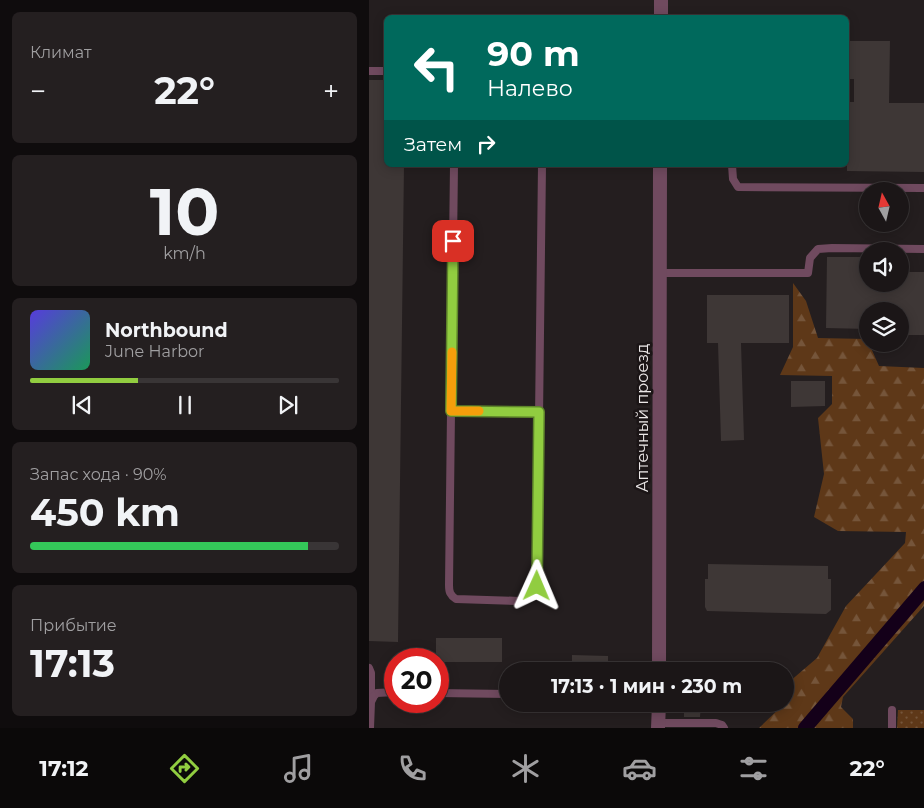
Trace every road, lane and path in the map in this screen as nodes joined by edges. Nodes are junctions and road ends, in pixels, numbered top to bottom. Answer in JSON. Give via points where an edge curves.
{"nodes":[{"id":1,"x":661,"y":0,"type":"edge"},
{"id":2,"x":661,"y":15,"type":"edge"},
{"id":3,"x":369,"y":71,"type":"edge"},
{"id":4,"x":384,"y":71,"type":"edge"},
{"id":5,"x":454,"y":167,"type":"edge"},
{"id":6,"x":542,"y":167,"type":"edge"},
{"id":7,"x":660,"y":167,"type":"edge"},
{"id":8,"x":731,"y":167,"type":"edge"},
{"id":9,"x":924,"y":188,"type":"edge"},
{"id":10,"x":924,"y":249,"type":"edge"},
{"id":11,"x":660,"y":273,"type":"junction"},
{"id":12,"x":451,"y":411,"type":"junction"},
{"id":13,"x":539,"y":412,"type":"junction"},
{"id":14,"x":659,"y":662,"type":"edge"},
{"id":15,"x":369,"y":668,"type":"edge"},
{"id":16,"x":384,"y":693,"type":"edge"},
{"id":17,"x":449,"y":693,"type":"edge"},
{"id":18,"x":499,"y":694,"type":"edge"},
{"id":19,"x":371,"y":702,"type":"junction"},
{"id":20,"x":892,"y":710,"type":"dead end"},
{"id":21,"x":659,"y":712,"type":"edge"},
{"id":22,"x":659,"y":725,"type":"edge"},
{"id":23,"x":370,"y":728,"type":"edge"},
{"id":24,"x":724,"y":728,"type":"edge"},
{"id":25,"x":892,"y":728,"type":"edge"}],
"edges":[{"from":1,"to":2,"type":"street"},
{"from":3,"to":4,"type":"lane"},
{"from":5,"to":12,"type":"lane"},
{"from":6,"to":13,"type":"lane"},
{"from":7,"to":11,"type":"street","name":"Аптечный проезд"},
{"from":8,"to":9,"type":"lane","via":[[738,187]]},
{"from":10,"to":11,"type":"lane","via":[[818,249],[810,258],[808,273]]},
{"from":11,"to":14,"type":"street","name":"Аптечный проезд"},
{"from":12,"to":13,"type":"lane"},
{"from":12,"to":13,"type":"lane","via":[[449,592],[461,600],[510,601],[527,600],[533,596],[537,586]]},
{"from":15,"to":19,"type":"lane"},
{"from":16,"to":19,"type":"lane","via":[[377,693]]},
{"from":17,"to":18,"type":"lane"},
{"from":19,"to":23,"type":"lane"},
{"from":20,"to":25,"type":"lane"},
{"from":21,"to":22,"type":"street"},
{"from":22,"to":24,"type":"lane","via":[[716,723]]}]}
